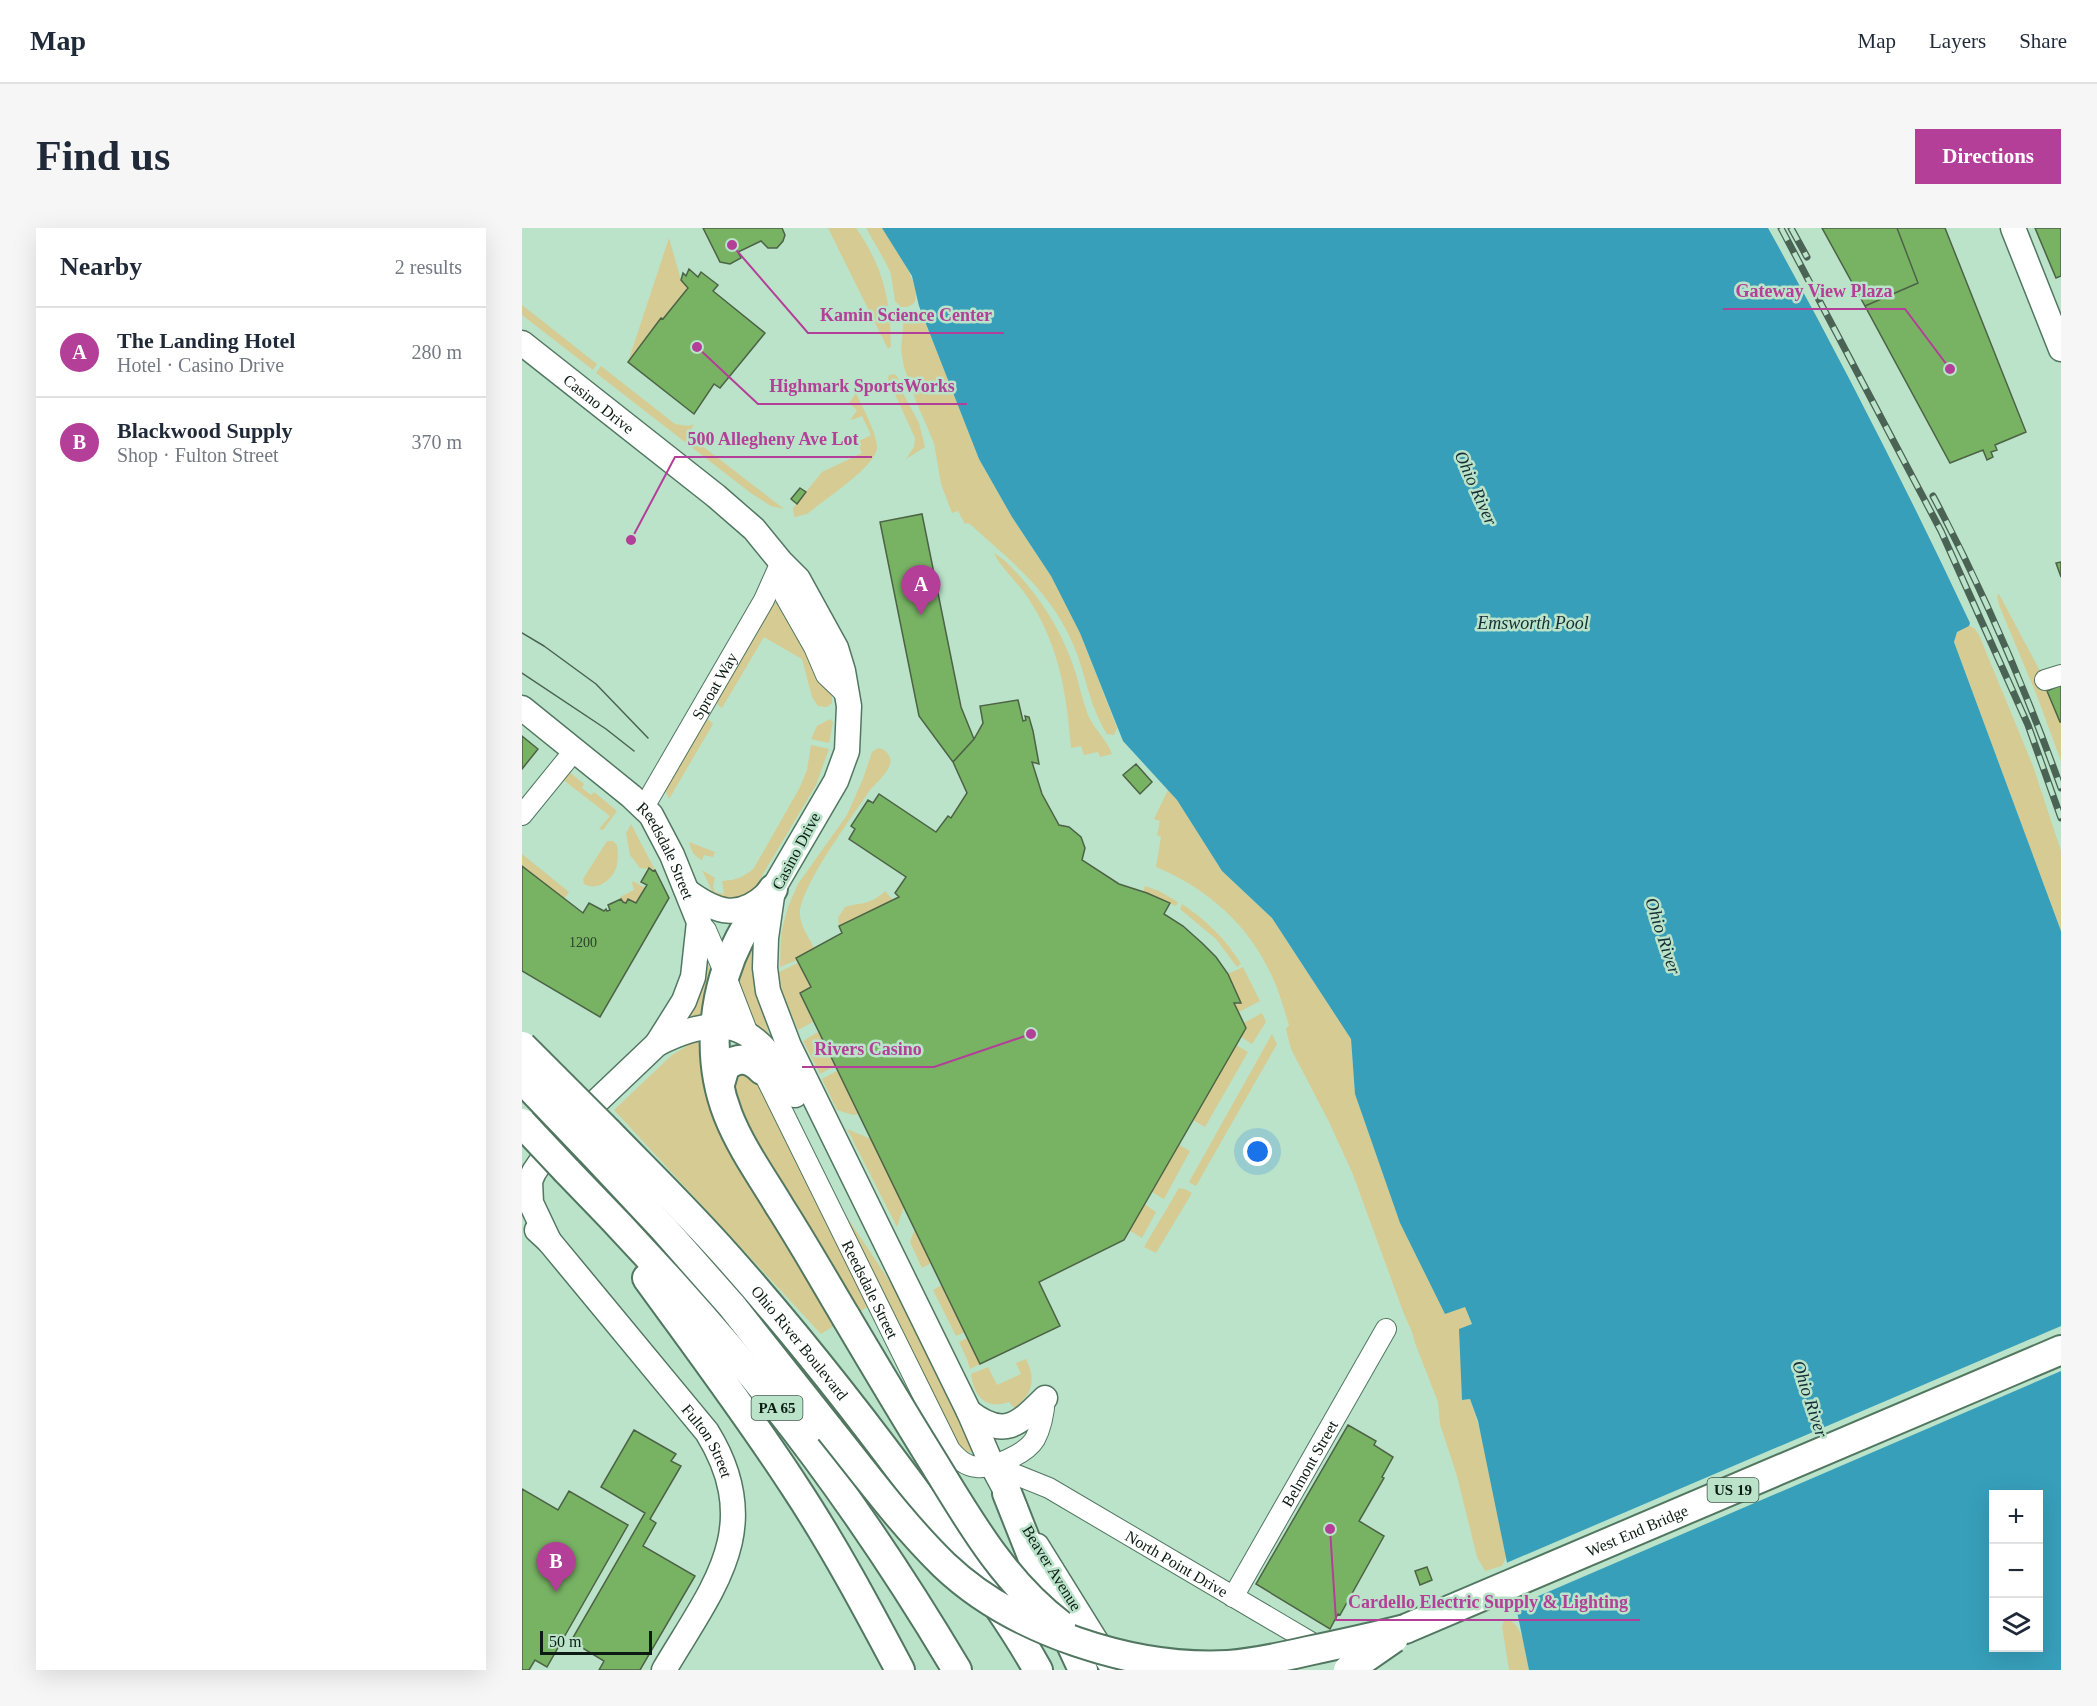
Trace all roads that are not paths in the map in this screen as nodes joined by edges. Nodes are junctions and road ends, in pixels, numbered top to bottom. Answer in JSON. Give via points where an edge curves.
{"nodes":[{"id":1,"x":2013,"y":228,"type":"edge"},
{"id":2,"x":522,"y":343,"type":"edge"},
{"id":3,"x":2061,"y":349,"type":"edge"},
{"id":4,"x":781,"y":562,"type":"junction"},
{"id":5,"x":522,"y":708,"type":"edge"},
{"id":6,"x":574,"y":751,"type":"junction"},
{"id":7,"x":644,"y":807,"type":"junction"},
{"id":8,"x":522,"y":815,"type":"edge"},
{"id":9,"x":773,"y":889,"type":"junction"},
{"id":10,"x":688,"y":892,"type":"junction"},
{"id":11,"x":699,"y":922,"type":"junction"},
{"id":12,"x":725,"y":974,"type":"junction"},
{"id":13,"x":715,"y":1025,"type":"junction"},
{"id":14,"x":748,"y":1035,"type":"junction"},
{"id":15,"x":657,"y":1044,"type":"junction"},
{"id":16,"x":522,"y":1046,"type":"edge"},
{"id":17,"x":789,"y":1046,"type":"joint"},
{"id":18,"x":762,"y":1070,"type":"junction"},
{"id":19,"x":522,"y":1079,"type":"edge"},
{"id":20,"x":720,"y":1084,"type":"junction"},
{"id":21,"x":522,"y":1123,"type":"edge"},
{"id":22,"x":599,"y":1140,"type":"junction"},
{"id":23,"x":555,"y":1141,"type":"junction"},
{"id":24,"x":522,"y":1154,"type":"edge"},
{"id":25,"x":567,"y":1171,"type":"junction"},
{"id":26,"x":871,"y":1216,"type":"junction"},
{"id":27,"x":522,"y":1217,"type":"edge"},
{"id":28,"x":549,"y":1241,"type":"junction"},
{"id":29,"x":1386,"y":1329,"type":"dead end"},
{"id":30,"x":2061,"y":1350,"type":"edge"},
{"id":31,"x":1045,"y":1398,"type":"joint"},
{"id":32,"x":969,"y":1412,"type":"junction"},
{"id":33,"x":881,"y":1443,"type":"junction"},
{"id":34,"x":992,"y":1465,"type":"junction"},
{"id":35,"x":1007,"y":1493,"type":"joint"},
{"id":36,"x":1233,"y":1597,"type":"junction"},
{"id":37,"x":1406,"y":1629,"type":"junction"},
{"id":38,"x":1098,"y":1663,"type":"edge"},
{"id":39,"x":664,"y":1670,"type":"edge"},
{"id":40,"x":900,"y":1670,"type":"edge"},
{"id":41,"x":957,"y":1670,"type":"edge"},
{"id":42,"x":1016,"y":1670,"type":"edge"},
{"id":43,"x":1038,"y":1670,"type":"edge"},
{"id":44,"x":1312,"y":1670,"type":"edge"},
{"id":45,"x":1348,"y":1670,"type":"edge"},
{"id":46,"x":1359,"y":1670,"type":"edge"}],
"edges":[{"from":1,"to":3,"type":"main road"},
{"from":2,"to":4,"type":"main road","name":"Casino Drive","via":[[741,517]]},
{"from":4,"to":7,"type":"street","name":"Sproat Way","via":[[764,600]]},
{"from":4,"to":9,"type":"main road","name":"Casino Drive","via":[[798,579],[825,626],[843,671],[849,712],[847,752],[836,780]]},
{"from":5,"to":6,"type":"main road","name":"Reedsdale Street"},
{"from":6,"to":7,"type":"main road","name":"Reedsdale Street"},
{"from":6,"to":8,"type":"street"},
{"from":7,"to":10,"type":"main road","name":"Reedsdale Street","via":[[657,824]]},
{"from":9,"to":10,"type":"main road","via":[[758,903],[731,912],[710,906]]},
{"from":9,"to":12,"type":"highway","via":[[744,931]]},
{"from":9,"to":17,"type":"main road","name":"Casino Drive","via":[[765,968],[768,991]]},
{"from":10,"to":11,"type":"main road","name":"Reedsdale Street"},
{"from":11,"to":12,"type":"street","name":"Reedsdale Street"},
{"from":11,"to":15,"type":"main road","via":[[693,977],[684,1001]]},
{"from":12,"to":13,"type":"highway"},
{"from":12,"to":14,"type":"street","name":"Reedsdale Street"},
{"from":13,"to":14,"type":"main road"},
{"from":13,"to":15,"type":"main road","via":[[690,1029]]},
{"from":13,"to":20,"type":"highway"},
{"from":14,"to":18,"type":"street","name":"Reedsdale Street"},
{"from":14,"to":26,"type":"main road","via":[[780,1067],[821,1147]]},
{"from":15,"to":23,"type":"main road"},
{"from":16,"to":22,"type":"highway","name":"Ohio River Boulevard","bridge":true},
{"from":17,"to":26,"type":"main road","name":"Reedsdale Street"},
{"from":18,"to":20,"type":"highway","via":[[752,1061],[738,1059],[725,1067]]},
{"from":18,"to":34,"type":"street","name":"Reedsdale Street","via":[[950,1450],[965,1464],[984,1468]]},
{"from":19,"to":22,"type":"highway","bridge":true},
{"from":20,"to":38,"type":"highway","bridge":true,"via":[[741,1141],[944,1479],[1011,1578],[1042,1610],[1076,1635]]},
{"from":21,"to":25,"type":"highway","number":"PA 65","bridge":true},
{"from":22,"to":33,"type":"highway","name":"Ohio River Boulevard","via":[[727,1256]]},
{"from":22,"to":38,"type":"highway","bridge":true,"via":[[907,1526],[966,1583]]},
{"from":23,"to":24,"type":"main road"},
{"from":23,"to":28,"type":"main road","via":[[534,1172],[529,1191]]},
{"from":25,"to":40,"type":"highway","via":[[789,1478]]},
{"from":25,"to":41,"type":"highway","number":"PA 65","via":[[682,1294],[782,1413],[871,1536]]},
{"from":26,"to":32,"type":"main road","name":"Reedsdale Street"},
{"from":27,"to":28,"type":"main road"},
{"from":28,"to":39,"type":"main road","name":"Fulton Street","via":[[707,1432],[730,1480],[735,1515],[730,1548],[717,1581]]},
{"from":29,"to":36,"type":"street","name":"Belmont Street"},
{"from":30,"to":37,"type":"highway","name":"West End Bridge","number":"US 19"},
{"from":31,"to":32,"type":"main road","via":[[1012,1425],[988,1424]]},
{"from":31,"to":34,"type":"street","via":[[1044,1416],[1034,1440],[1008,1460]]},
{"from":32,"to":34,"type":"main road","name":"Reedsdale Street"},
{"from":33,"to":42,"type":"highway"},
{"from":33,"to":43,"type":"highway","name":"Ohio River Boulevard","via":[[996,1603]]},
{"from":34,"to":35,"type":"main road"},
{"from":34,"to":36,"type":"street","name":"North Point Drive","via":[[1049,1488]]},
{"from":35,"to":38,"type":"highway","via":[[1043,1584]]},
{"from":36,"to":46,"type":"street","name":"North Point Drive"},
{"from":37,"to":38,"type":"highway","bridge":true,"via":[[1228,1665],[1177,1665],[1126,1656]]},
{"from":37,"to":44,"type":"highway","name":"West End Bridge","number":"US 19","bridge":true},
{"from":37,"to":45,"type":"highway","number":"US 19","bridge":true}]}
